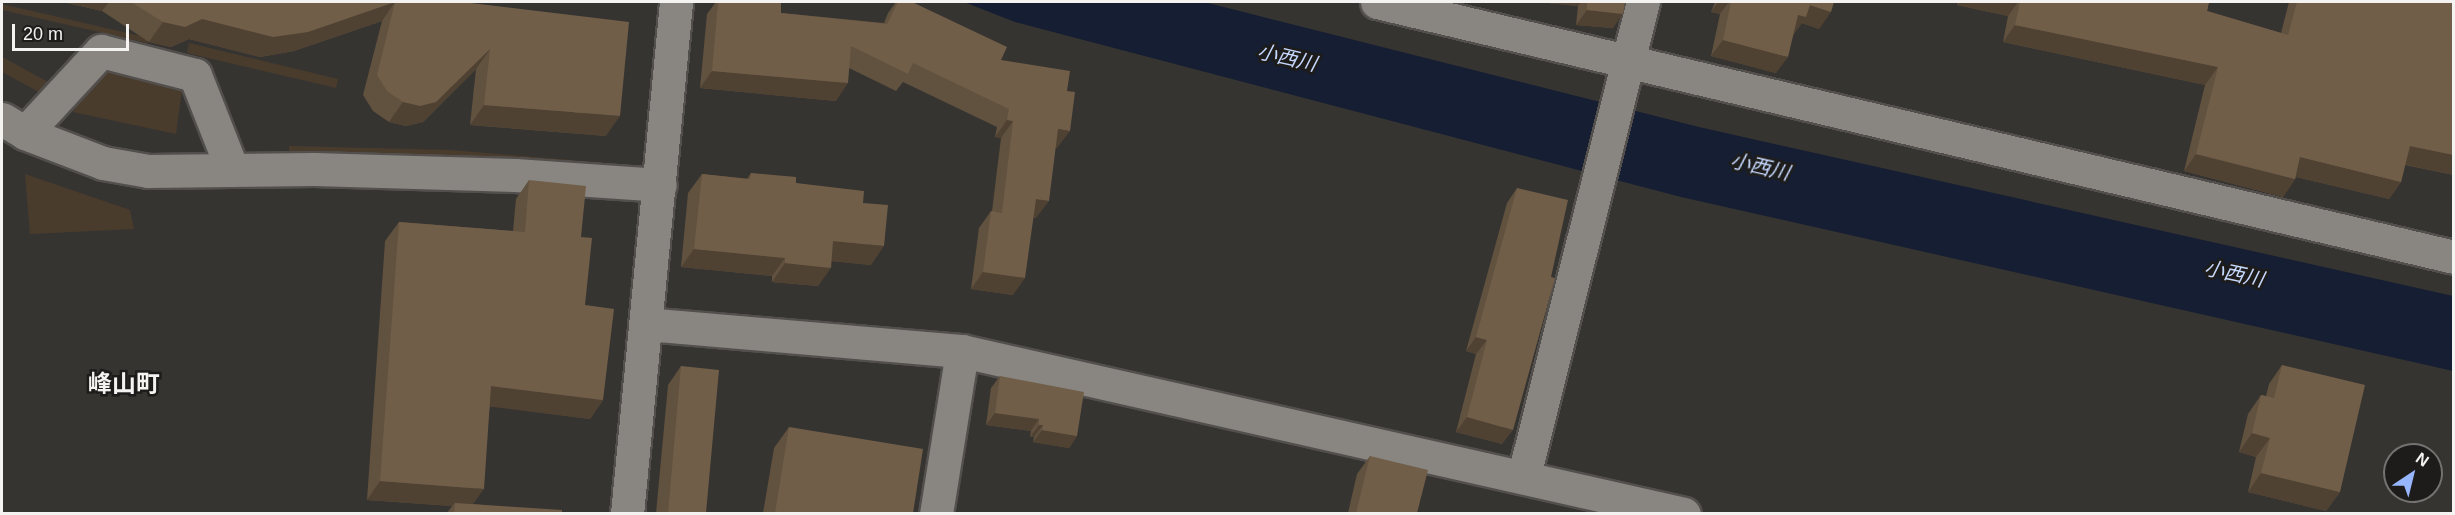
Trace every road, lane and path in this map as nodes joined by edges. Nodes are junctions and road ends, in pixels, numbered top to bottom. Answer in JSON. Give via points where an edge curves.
{"nodes":[{"id":1,"x":676,"y":2,"type":"edge"},
{"id":2,"x":1377,"y":2,"type":"edge"},
{"id":3,"x":1643,"y":2,"type":"edge"},
{"id":4,"x":1626,"y":61,"type":"junction"},
{"id":5,"x":13,"y":126,"type":"edge"},
{"id":6,"x":232,"y":169,"type":"junction"},
{"id":7,"x":660,"y":186,"type":"junction"},
{"id":8,"x":2454,"y":257,"type":"edge"},
{"id":9,"x":646,"y":324,"type":"junction"},
{"id":10,"x":962,"y":351,"type":"junction"},
{"id":11,"x":1524,"y":475,"type":"junction"},
{"id":12,"x":627,"y":513,"type":"edge"},
{"id":13,"x":936,"y":513,"type":"edge"},
{"id":14,"x":1684,"y":513,"type":"edge"}],
"edges":[{"from":1,"to":7,"type":"street"},
{"from":2,"to":4,"type":"street"},
{"from":3,"to":4,"type":"street"},
{"from":4,"to":8,"type":"street"},
{"from":4,"to":11,"type":"street"},
{"from":5,"to":6,"type":"street","via":[[114,165],[148,171]]},
{"from":5,"to":6,"type":"street","via":[[101,51],[195,75]]},
{"from":6,"to":7,"type":"street","via":[[515,175]]},
{"from":7,"to":9,"type":"street"},
{"from":9,"to":10,"type":"street"},
{"from":9,"to":12,"type":"street"},
{"from":10,"to":11,"type":"street"},
{"from":10,"to":13,"type":"street"},
{"from":11,"to":14,"type":"street"}]}
